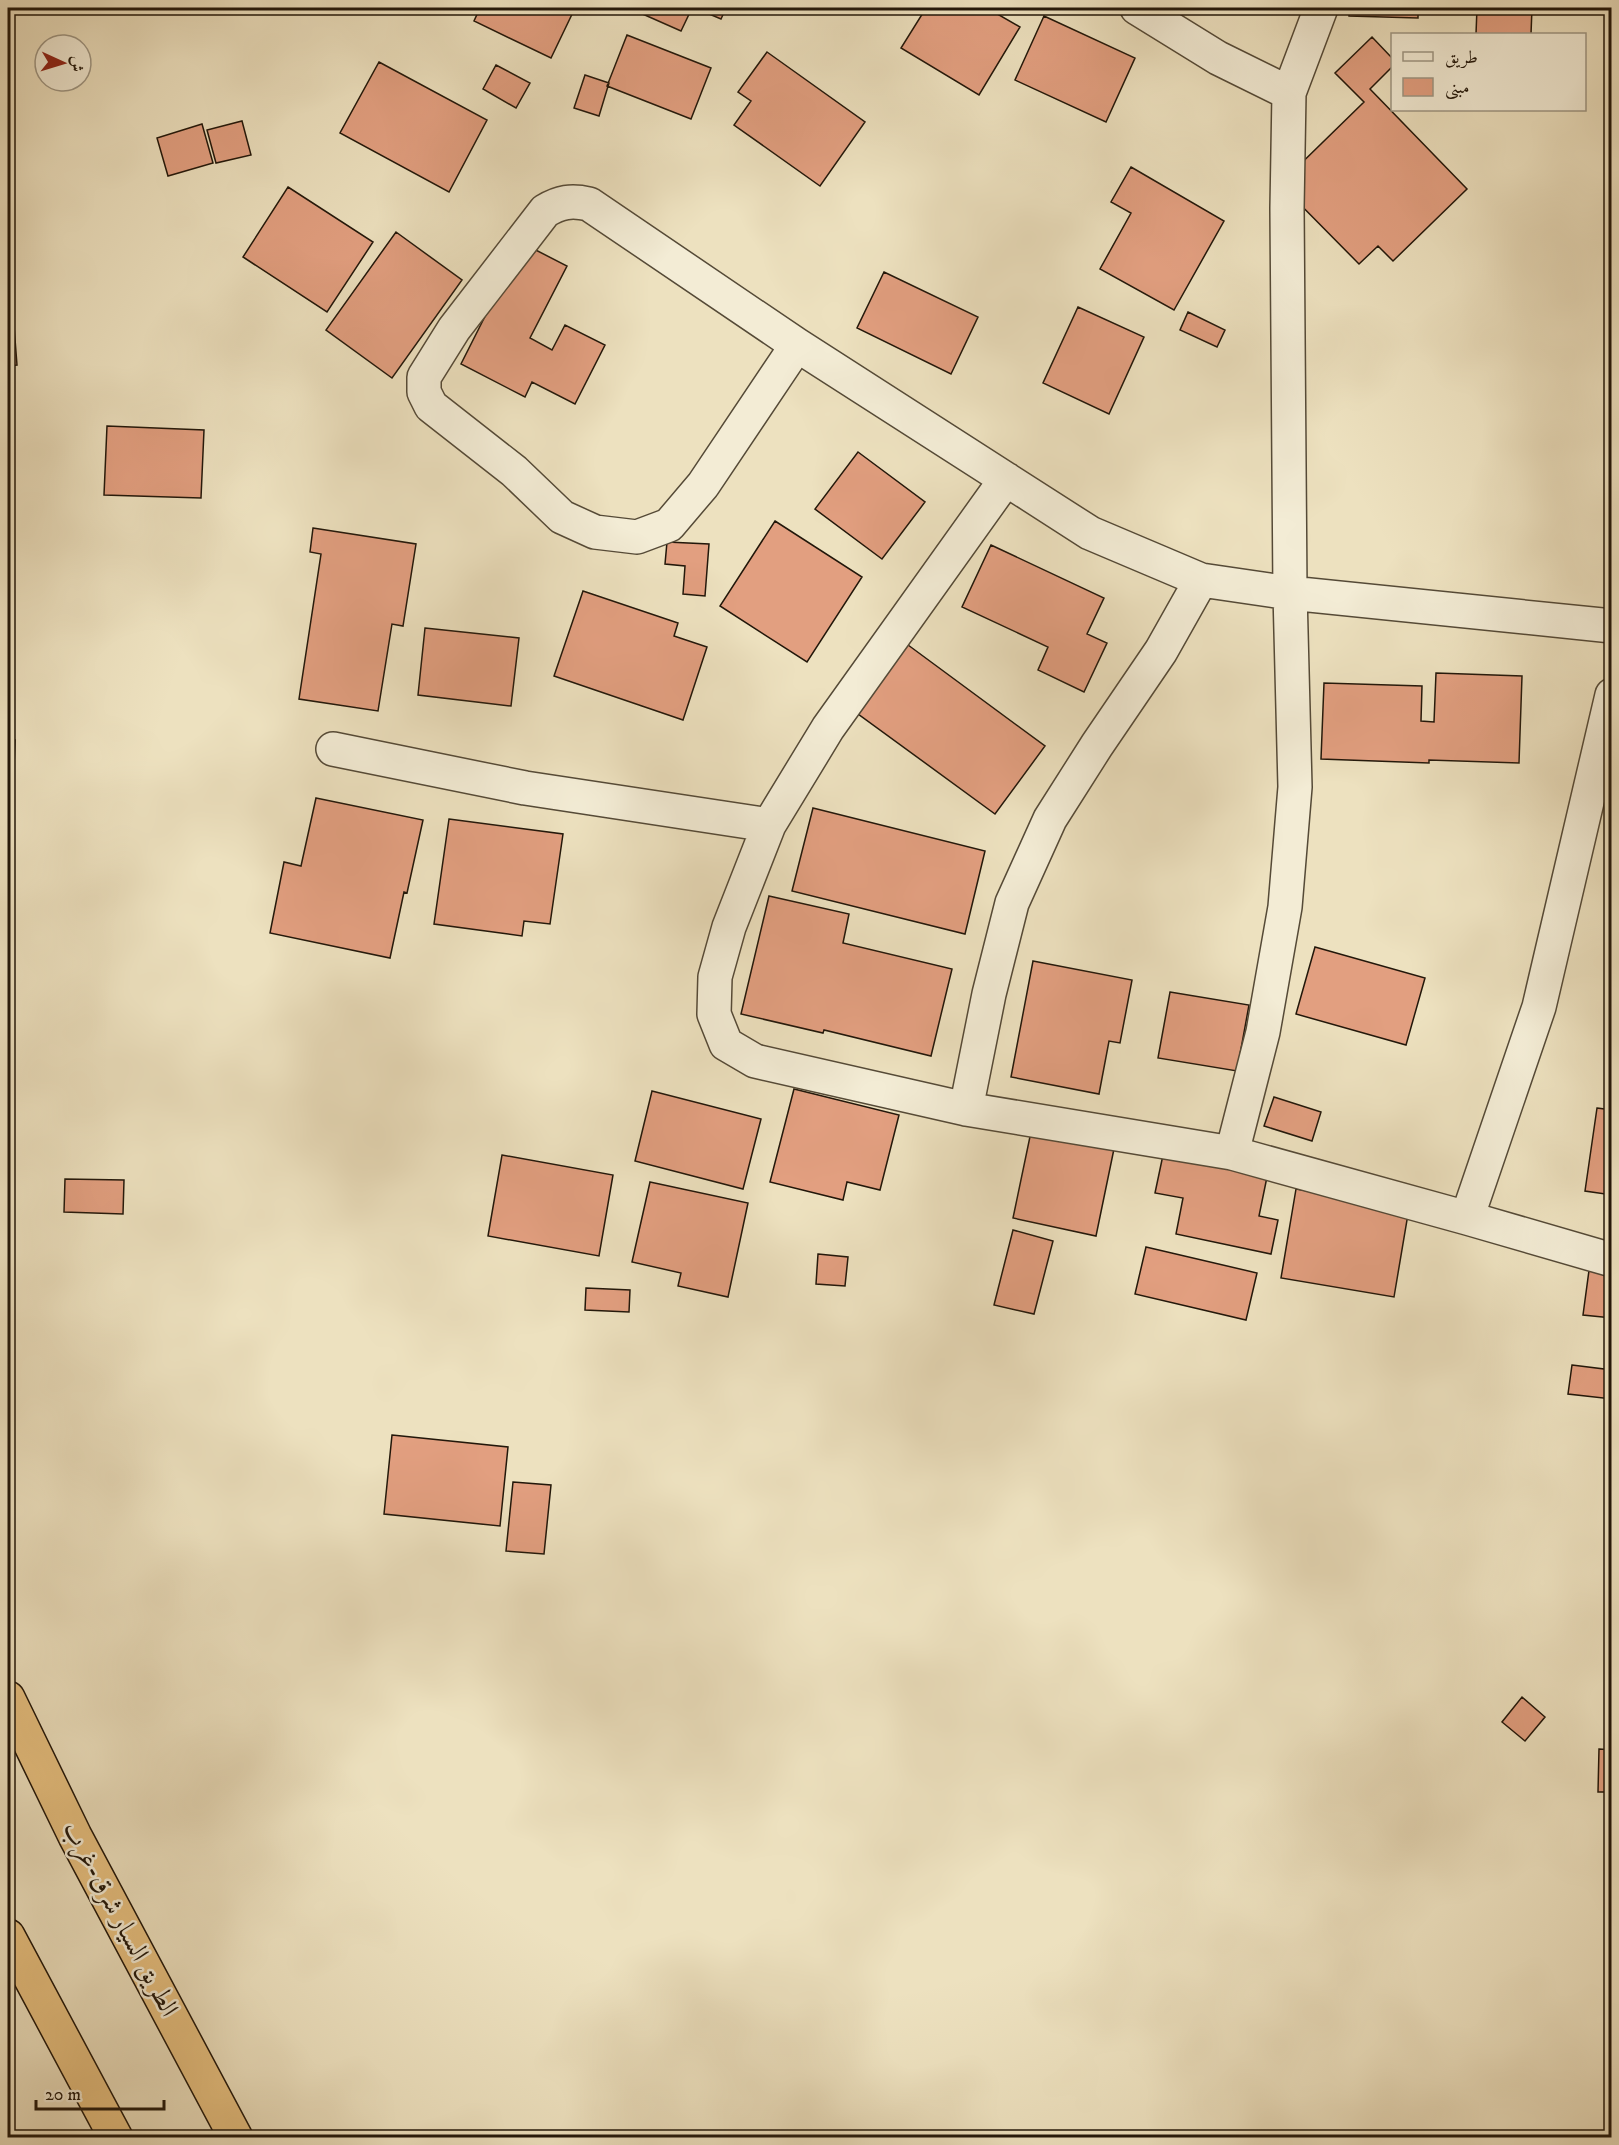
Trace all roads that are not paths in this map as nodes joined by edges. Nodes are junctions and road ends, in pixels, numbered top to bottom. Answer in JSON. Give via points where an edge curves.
{"nodes":[{"id":1,"x":1137,"y":8,"type":"edge"},
{"id":2,"x":1321,"y":8,"type":"edge"},
{"id":3,"x":1289,"y":93,"type":"junction"},
{"id":4,"x":796,"y":345,"type":"junction"},
{"id":5,"x":1006,"y":479,"type":"junction"},
{"id":6,"x":1201,"y":580,"type":"junction"},
{"id":7,"x":1290,"y":592,"type":"junction"},
{"id":8,"x":1611,"y":626,"type":"edge"},
{"id":9,"x":1611,"y":695,"type":"edge"},
{"id":10,"x":333,"y":749,"type":"dead end"},
{"id":11,"x":769,"y":825,"type":"junction"},
{"id":12,"x":966,"y":1109,"type":"junction"},
{"id":13,"x":1232,"y":1153,"type":"junction"},
{"id":14,"x":1467,"y":1218,"type":"junction"},
{"id":15,"x":1611,"y":1260,"type":"edge"},
{"id":16,"x":8,"y":1698,"type":"edge"},
{"id":17,"x":8,"y":1936,"type":"edge"},
{"id":18,"x":116,"y":2138,"type":"edge"},
{"id":19,"x":236,"y":2138,"type":"edge"}],
"edges":[{"from":1,"to":3,"type":"street","via":[[1218,58]]},
{"from":2,"to":3,"type":"street"},
{"from":3,"to":7,"type":"street"},
{"from":4,"to":4,"type":"street","via":[[589,204],[558,203],[545,211],[454,329],[424,377],[424,392],[431,406],[514,471],[562,517],[595,532],[637,537],[669,525],[703,485]]},
{"from":4,"to":5,"type":"street"},
{"from":5,"to":6,"type":"street","via":[[1090,533]]},
{"from":5,"to":11,"type":"street","via":[[828,728]]},
{"from":6,"to":7,"type":"street"},
{"from":6,"to":12,"type":"street","via":[[1161,651],[1050,819],[1012,903]]},
{"from":7,"to":8,"type":"street"},
{"from":7,"to":13,"type":"street","via":[[1294,787],[1286,907],[1263,1032]]},
{"from":9,"to":14,"type":"street","via":[[1539,1006]]},
{"from":10,"to":11,"type":"street","via":[[525,788]]},
{"from":11,"to":12,"type":"street","via":[[729,927],[715,977],[714,1014],[726,1044],[755,1061]]},
{"from":12,"to":13,"type":"street"},
{"from":13,"to":14,"type":"street"},
{"from":14,"to":15,"type":"street"},
{"from":16,"to":19,"type":"highway","name":"الطريق السيار شرق-غرب","via":[[75,1836]]},
{"from":17,"to":18,"type":"highway"}]}
